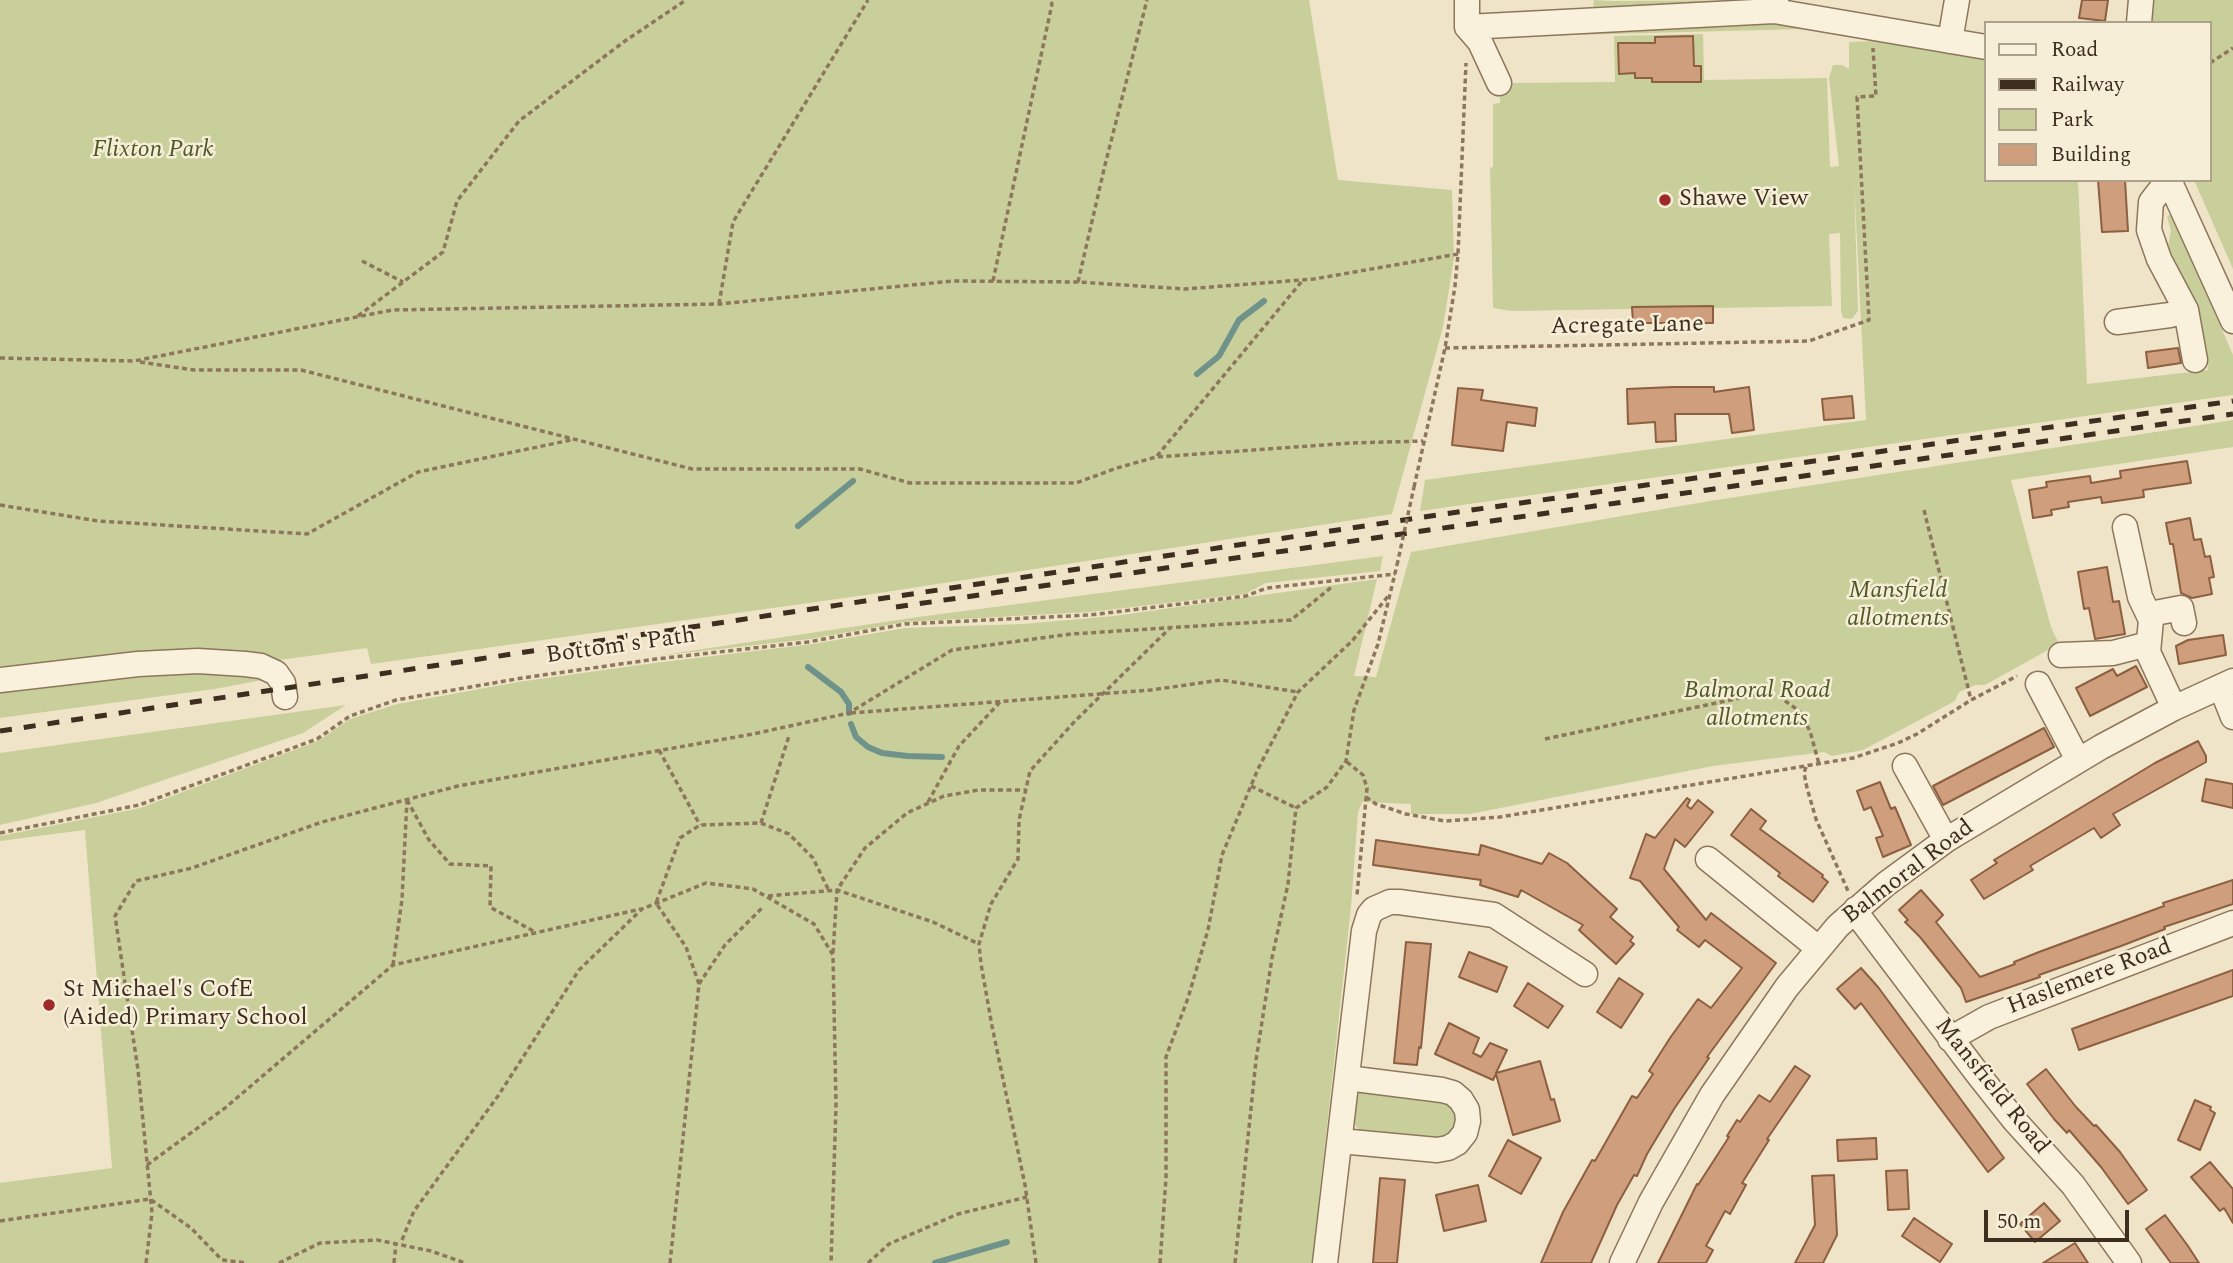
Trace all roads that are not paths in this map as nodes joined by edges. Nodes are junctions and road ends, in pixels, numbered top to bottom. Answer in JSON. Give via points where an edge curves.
{"nodes":[{"id":1,"x":1467,"y":0,"type":"edge"},
{"id":2,"x":1957,"y":0,"type":"edge"},
{"id":3,"x":2141,"y":0,"type":"edge"},
{"id":4,"x":1775,"y":6,"type":"edge"},
{"id":5,"x":2139,"y":21,"type":"edge"},
{"id":6,"x":1467,"y":27,"type":"junction"},
{"id":7,"x":1950,"y":40,"type":"junction"},
{"id":8,"x":1984,"y":47,"type":"edge"},
{"id":9,"x":1499,"y":83,"type":"dead end"},
{"id":10,"x":2166,"y":182,"type":"edge"},
{"id":11,"x":2169,"y":182,"type":"edge"},
{"id":12,"x":2186,"y":310,"type":"junction"},
{"id":13,"x":2233,"y":321,"type":"edge"},
{"id":14,"x":2117,"y":322,"type":"dead end"},
{"id":15,"x":2195,"y":360,"type":"dead end"},
{"id":16,"x":2123,"y":528,"type":"dead end"},
{"id":17,"x":2150,"y":614,"type":"junction"},
{"id":18,"x":2184,"y":623,"type":"dead end"},
{"id":19,"x":2148,"y":644,"type":"junction"},
{"id":20,"x":2061,"y":654,"type":"dead end"},
{"id":21,"x":2032,"y":678,"type":"road end"},
{"id":22,"x":0,"y":680,"type":"edge"},
{"id":23,"x":2227,"y":684,"type":"edge"},
{"id":24,"x":285,"y":697,"type":"dead end"},
{"id":25,"x":2174,"y":708,"type":"junction"},
{"id":26,"x":2233,"y":717,"type":"edge"},
{"id":27,"x":2078,"y":760,"type":"junction"},
{"id":28,"x":1905,"y":766,"type":"dead end"},
{"id":29,"x":1946,"y":840,"type":"junction"},
{"id":30,"x":1708,"y":859,"type":"dead end"},
{"id":31,"x":1856,"y":909,"type":"junction"},
{"id":32,"x":2233,"y":923,"type":"edge"},
{"id":33,"x":1818,"y":948,"type":"junction"},
{"id":34,"x":1585,"y":974,"type":"dead end"},
{"id":35,"x":1950,"y":1039,"type":"junction"},
{"id":36,"x":1347,"y":1078,"type":"junction"},
{"id":37,"x":1340,"y":1141,"type":"junction"},
{"id":38,"x":1325,"y":1263,"type":"edge"},
{"id":39,"x":1622,"y":1263,"type":"edge"},
{"id":40,"x":2129,"y":1263,"type":"edge"}],
"edges":[{"from":1,"to":6,"type":"street"},
{"from":2,"to":7,"type":"street"},
{"from":3,"to":5,"type":"street"},
{"from":4,"to":6,"type":"street"},
{"from":4,"to":7,"type":"street"},
{"from":6,"to":9,"type":"street","via":[[1480,42]]},
{"from":7,"to":8,"type":"street"},
{"from":10,"to":12,"type":"street","via":[[2151,202],[2149,230]]},
{"from":11,"to":13,"type":"street"},
{"from":12,"to":14,"type":"street"},
{"from":12,"to":15,"type":"street"},
{"from":16,"to":17,"type":"street","via":[[2140,597]]},
{"from":17,"to":18,"type":"street","via":[[2181,608]]},
{"from":17,"to":19,"type":"street"},
{"from":19,"to":20,"type":"street","via":[[2113,653]]},
{"from":19,"to":25,"type":"street","via":[[2151,661]]},
{"from":21,"to":27,"type":"street"},
{"from":22,"to":24,"type":"street","via":[[138,664],[245,664],[276,673],[284,683]]},
{"from":23,"to":25,"type":"street","name":"Balmoral Road"},
{"from":23,"to":26,"type":"street","name":"Balmoral Road"},
{"from":25,"to":27,"type":"street","name":"Balmoral Road"},
{"from":27,"to":29,"type":"street","name":"Balmoral Road"},
{"from":28,"to":29,"type":"street"},
{"from":29,"to":31,"type":"street","name":"Balmoral Road"},
{"from":30,"to":33,"type":"street"},
{"from":31,"to":33,"type":"street","name":"Balmoral Road"},
{"from":31,"to":35,"type":"street","name":"Mansfield Road"},
{"from":32,"to":35,"type":"street","name":"Haslemere Road","via":[[1989,1017]]},
{"from":33,"to":39,"type":"street","name":"Balmoral Road","via":[[1712,1095]]},
{"from":34,"to":36,"type":"street","via":[[1494,915],[1399,902],[1382,905],[1365,923]]},
{"from":35,"to":40,"type":"street","name":"Mansfield Road","via":[[2073,1185]]},
{"from":36,"to":37,"type":"street"},
{"from":36,"to":37,"type":"street","via":[[1453,1093],[1467,1110],[1468,1121],[1457,1143],[1437,1150]]},
{"from":37,"to":38,"type":"street"}]}
